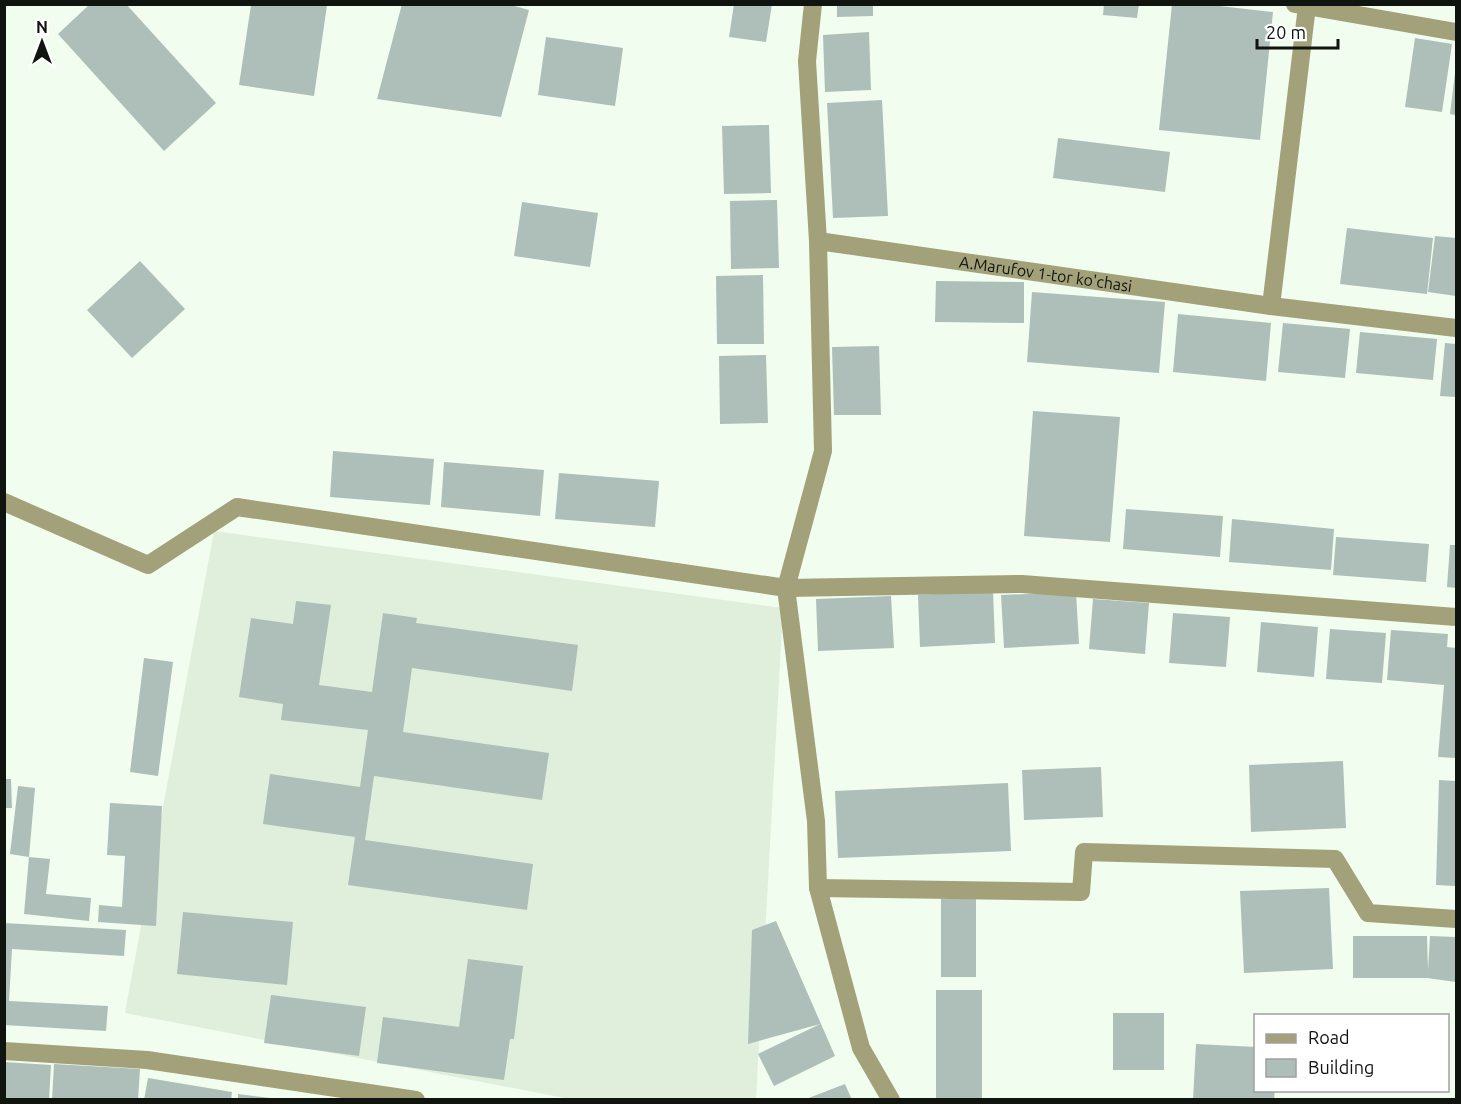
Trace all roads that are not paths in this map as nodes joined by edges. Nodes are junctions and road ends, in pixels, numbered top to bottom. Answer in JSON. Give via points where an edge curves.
{"nodes":[{"id":1,"x":813,"y":4,"type":"edge"},
{"id":2,"x":1301,"y":5,"type":"edge"},
{"id":3,"x":1456,"y":32,"type":"edge"},
{"id":4,"x":818,"y":241,"type":"junction"},
{"id":5,"x":1271,"y":306,"type":"junction"},
{"id":6,"x":1456,"y":328,"type":"edge"},
{"id":7,"x":4,"y":502,"type":"edge"},
{"id":8,"x":786,"y":588,"type":"junction"},
{"id":9,"x":1456,"y":617,"type":"edge"},
{"id":10,"x":818,"y":888,"type":"junction"},
{"id":11,"x":1456,"y":919,"type":"edge"},
{"id":12,"x":4,"y":1051,"type":"edge"},
{"id":13,"x":416,"y":1100,"type":"edge"},
{"id":14,"x":891,"y":1100,"type":"edge"}],
"edges":[{"from":1,"to":4,"type":"street","via":[[807,61]]},
{"from":2,"to":3,"type":"street"},
{"from":2,"to":5,"type":"street"},
{"from":4,"to":5,"type":"street","name":"A.Marufov 1-tor ko'chasi"},
{"from":4,"to":8,"type":"street","via":[[823,451]]},
{"from":5,"to":6,"type":"street","name":"A.Marufov 1-tor ko'chasi"},
{"from":7,"to":8,"type":"street","via":[[148,565],[237,507]]},
{"from":8,"to":9,"type":"street","via":[[1022,584]]},
{"from":8,"to":10,"type":"street","via":[[816,821]]},
{"from":10,"to":11,"type":"street","via":[[1081,892],[1084,852],[1335,859],[1368,913]]},
{"from":10,"to":14,"type":"street","via":[[861,1048]]},
{"from":12,"to":13,"type":"street","via":[[147,1060]]}]}
